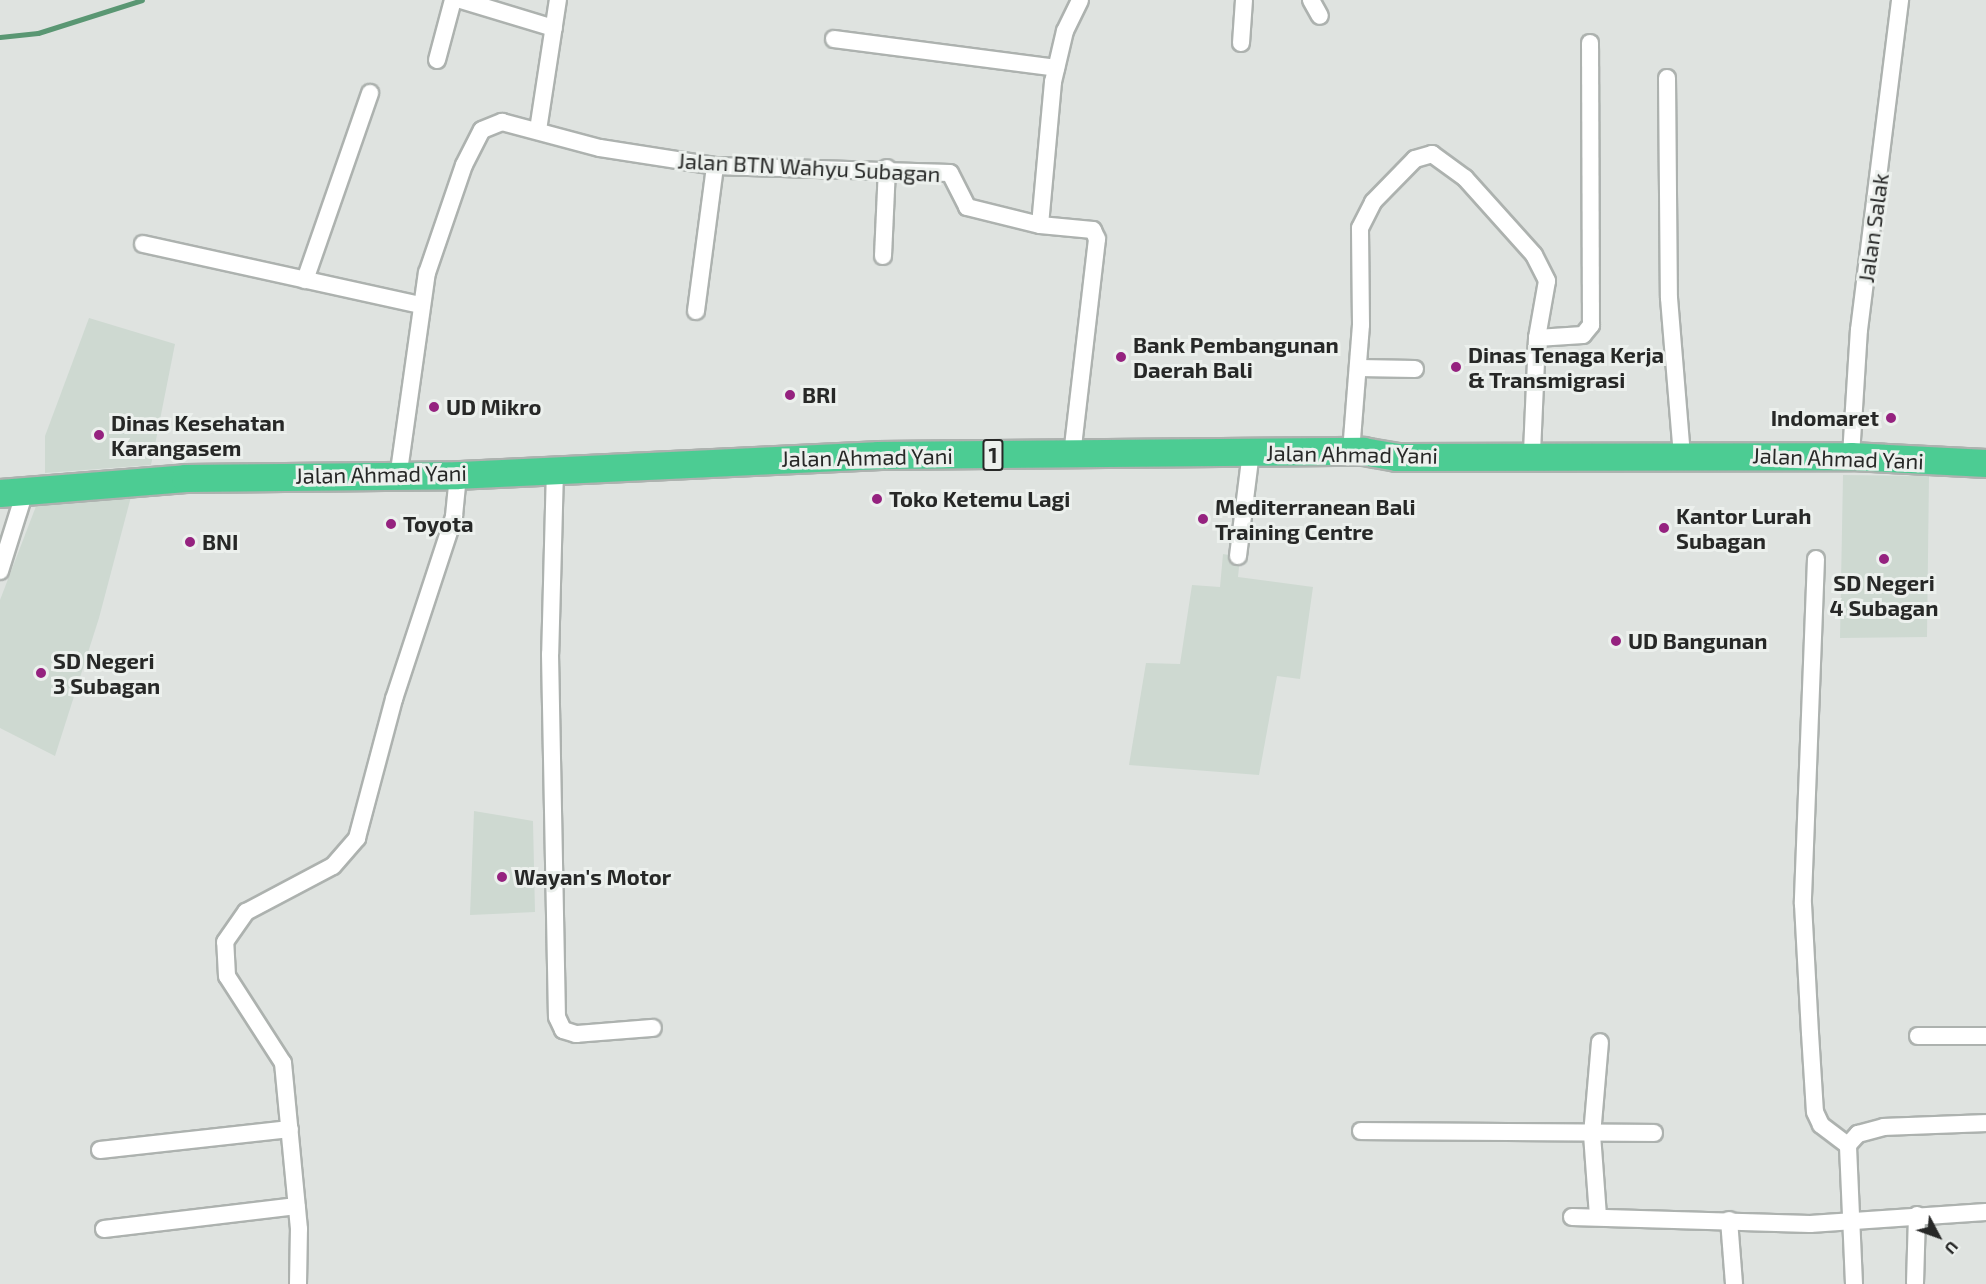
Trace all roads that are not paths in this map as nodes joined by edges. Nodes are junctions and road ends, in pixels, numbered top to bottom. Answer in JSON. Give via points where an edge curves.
{"nodes":[{"id":1,"x":453,"y":0,"type":"edge"},
{"id":2,"x":461,"y":0,"type":"edge"},
{"id":3,"x":558,"y":0,"type":"edge"},
{"id":4,"x":1080,"y":0,"type":"edge"},
{"id":5,"x":1244,"y":0,"type":"edge"},
{"id":6,"x":1311,"y":0,"type":"edge"},
{"id":7,"x":1900,"y":0,"type":"edge"},
{"id":8,"x":1320,"y":16,"type":"dead end"},
{"id":9,"x":554,"y":28,"type":"junction"},
{"id":10,"x":834,"y":39,"type":"dead end"},
{"id":11,"x":1241,"y":43,"type":"dead end"},
{"id":12,"x":1590,"y":43,"type":"dead end"},
{"id":13,"x":437,"y":60,"type":"dead end"},
{"id":14,"x":1056,"y":68,"type":"junction"},
{"id":15,"x":1667,"y":78,"type":"dead end"},
{"id":16,"x":370,"y":93,"type":"dead end"},
{"id":17,"x":538,"y":130,"type":"junction"},
{"id":18,"x":715,"y":166,"type":"junction"},
{"id":19,"x":888,"y":168,"type":"junction"},
{"id":20,"x":1040,"y":225,"type":"junction"},
{"id":21,"x":143,"y":244,"type":"dead end"},
{"id":22,"x":883,"y":256,"type":"dead end"},
{"id":23,"x":305,"y":280,"type":"junction"},
{"id":24,"x":420,"y":305,"type":"junction"},
{"id":25,"x":696,"y":311,"type":"dead end"},
{"id":26,"x":1537,"y":338,"type":"junction"},
{"id":27,"x":1359,"y":368,"type":"junction"},
{"id":28,"x":1415,"y":369,"type":"dead end"},
{"id":29,"x":1251,"y":452,"type":"junction"},
{"id":30,"x":1351,"y":453,"type":"junction"},
{"id":31,"x":1533,"y":454,"type":"junction"},
{"id":32,"x":1072,"y":455,"type":"junction"},
{"id":33,"x":1682,"y":456,"type":"junction"},
{"id":34,"x":1851,"y":456,"type":"junction"},
{"id":35,"x":1986,"y":463,"type":"edge"},
{"id":36,"x":555,"y":469,"type":"junction"},
{"id":37,"x":399,"y":471,"type":"junction"},
{"id":38,"x":458,"y":475,"type":"junction"},
{"id":39,"x":13,"y":492,"type":"edge"},
{"id":40,"x":1238,"y":556,"type":"dead end"},
{"id":41,"x":1816,"y":559,"type":"dead end"},
{"id":42,"x":0,"y":571,"type":"edge"},
{"id":43,"x":653,"y":1028,"type":"dead end"},
{"id":44,"x":1986,"y":1035,"type":"edge"},
{"id":45,"x":1918,"y":1036,"type":"dead end"},
{"id":46,"x":1600,"y":1042,"type":"dead end"},
{"id":47,"x":1986,"y":1123,"type":"edge"},
{"id":48,"x":290,"y":1129,"type":"junction"},
{"id":49,"x":1361,"y":1131,"type":"dead end"},
{"id":50,"x":1654,"y":1133,"type":"dead end"},
{"id":51,"x":1592,"y":1135,"type":"junction"},
{"id":52,"x":1848,"y":1145,"type":"junction"},
{"id":53,"x":100,"y":1150,"type":"dead end"},
{"id":54,"x":297,"y":1206,"type":"junction"},
{"id":55,"x":1986,"y":1212,"type":"edge"},
{"id":56,"x":1917,"y":1215,"type":"junction"},
{"id":57,"x":1598,"y":1216,"type":"junction"},
{"id":58,"x":1572,"y":1217,"type":"dead end"},
{"id":59,"x":1729,"y":1220,"type":"junction"},
{"id":60,"x":1849,"y":1221,"type":"junction"},
{"id":61,"x":104,"y":1229,"type":"dead end"},
{"id":62,"x":1915,"y":1283,"type":"edge"},
{"id":63,"x":298,"y":1284,"type":"edge"},
{"id":64,"x":1734,"y":1284,"type":"edge"},
{"id":65,"x":1854,"y":1284,"type":"edge"}],
"edges":[{"from":1,"to":13,"type":"street"},
{"from":2,"to":9,"type":"street"},
{"from":3,"to":9,"type":"street"},
{"from":4,"to":14,"type":"street"},
{"from":5,"to":11,"type":"street"},
{"from":6,"to":8,"type":"street"},
{"from":7,"to":34,"type":"street","name":"Jalan Salak","via":[[1859,330]]},
{"from":9,"to":17,"type":"street"},
{"from":10,"to":14,"type":"street"},
{"from":12,"to":26,"type":"street","via":[[1591,325],[1583,335]]},
{"from":14,"to":20,"type":"street"},
{"from":15,"to":33,"type":"street","via":[[1669,298]]},
{"from":16,"to":23,"type":"street"},
{"from":17,"to":18,"type":"street","name":"Jalan BTN Wahyu Subagan","via":[[600,148]]},
{"from":17,"to":24,"type":"street","name":"Jalan BTN Wahyu Subagan","via":[[502,122],[482,130],[444,220]]},
{"from":18,"to":19,"type":"street","name":"Jalan BTN Wahyu Subagan"},
{"from":18,"to":25,"type":"street"},
{"from":19,"to":20,"type":"street","name":"Jalan BTN Wahyu Subagan","via":[[950,173],[962,204]]},
{"from":19,"to":22,"type":"street"},
{"from":20,"to":32,"type":"street","name":"Jalan BTN Wahyu Subagan","via":[[1093,230],[1097,239]]},
{"from":21,"to":23,"type":"street"},
{"from":23,"to":24,"type":"street"},
{"from":24,"to":37,"type":"street","name":"Jalan BTN Wahyu Subagan"},
{"from":26,"to":27,"type":"street","via":[[1547,281],[1542,268],[1465,177],[1439,156],[1425,154],[1373,202],[1360,228]]},
{"from":26,"to":31,"type":"street"},
{"from":27,"to":28,"type":"street"},
{"from":27,"to":30,"type":"street"},
{"from":29,"to":30,"type":"highway","name":"Jalan Ahmad Yani","number":"1"},
{"from":29,"to":32,"type":"highway","name":"Jalan Ahmad Yani","number":"1"},
{"from":29,"to":40,"type":"street"},
{"from":30,"to":31,"type":"highway","name":"Jalan Ahmad Yani","number":"1"},
{"from":31,"to":33,"type":"highway","name":"Jalan Ahmad Yani","number":"1"},
{"from":32,"to":36,"type":"highway","name":"Jalan Ahmad Yani","number":"1","via":[[878,455]]},
{"from":33,"to":34,"type":"highway","name":"Jalan Ahmad Yani","number":"1"},
{"from":34,"to":35,"type":"highway","name":"Jalan Ahmad Yani","number":"1"},
{"from":36,"to":38,"type":"highway","name":"Jalan Ahmad Yani","number":"1"},
{"from":36,"to":43,"type":"street","via":[[550,654],[557,1017],[563,1030],[576,1034]]},
{"from":37,"to":38,"type":"highway","name":"Jalan Ahmad Yani","number":"1"},
{"from":37,"to":39,"type":"highway","name":"Jalan Ahmad Yani","number":"1","via":[[185,478]]},
{"from":38,"to":48,"type":"street","via":[[454,516],[394,699],[357,838],[333,866],[246,912],[225,942],[227,976],[283,1063]]},
{"from":39,"to":42,"type":"street"},
{"from":41,"to":52,"type":"street","via":[[1803,904],[1815,1112],[1821,1125]]},
{"from":44,"to":45,"type":"street"},
{"from":46,"to":51,"type":"street"},
{"from":47,"to":52,"type":"street","via":[[1884,1126],[1858,1134]]},
{"from":48,"to":53,"type":"street"},
{"from":48,"to":54,"type":"street"},
{"from":49,"to":51,"type":"street"},
{"from":50,"to":51,"type":"street"},
{"from":51,"to":57,"type":"street"},
{"from":52,"to":60,"type":"street"},
{"from":54,"to":61,"type":"street"},
{"from":54,"to":63,"type":"street"},
{"from":55,"to":56,"type":"street"},
{"from":56,"to":60,"type":"street"},
{"from":56,"to":62,"type":"street"},
{"from":57,"to":58,"type":"street"},
{"from":57,"to":59,"type":"street"},
{"from":59,"to":60,"type":"street"},
{"from":59,"to":64,"type":"street"},
{"from":60,"to":65,"type":"street"}]}
